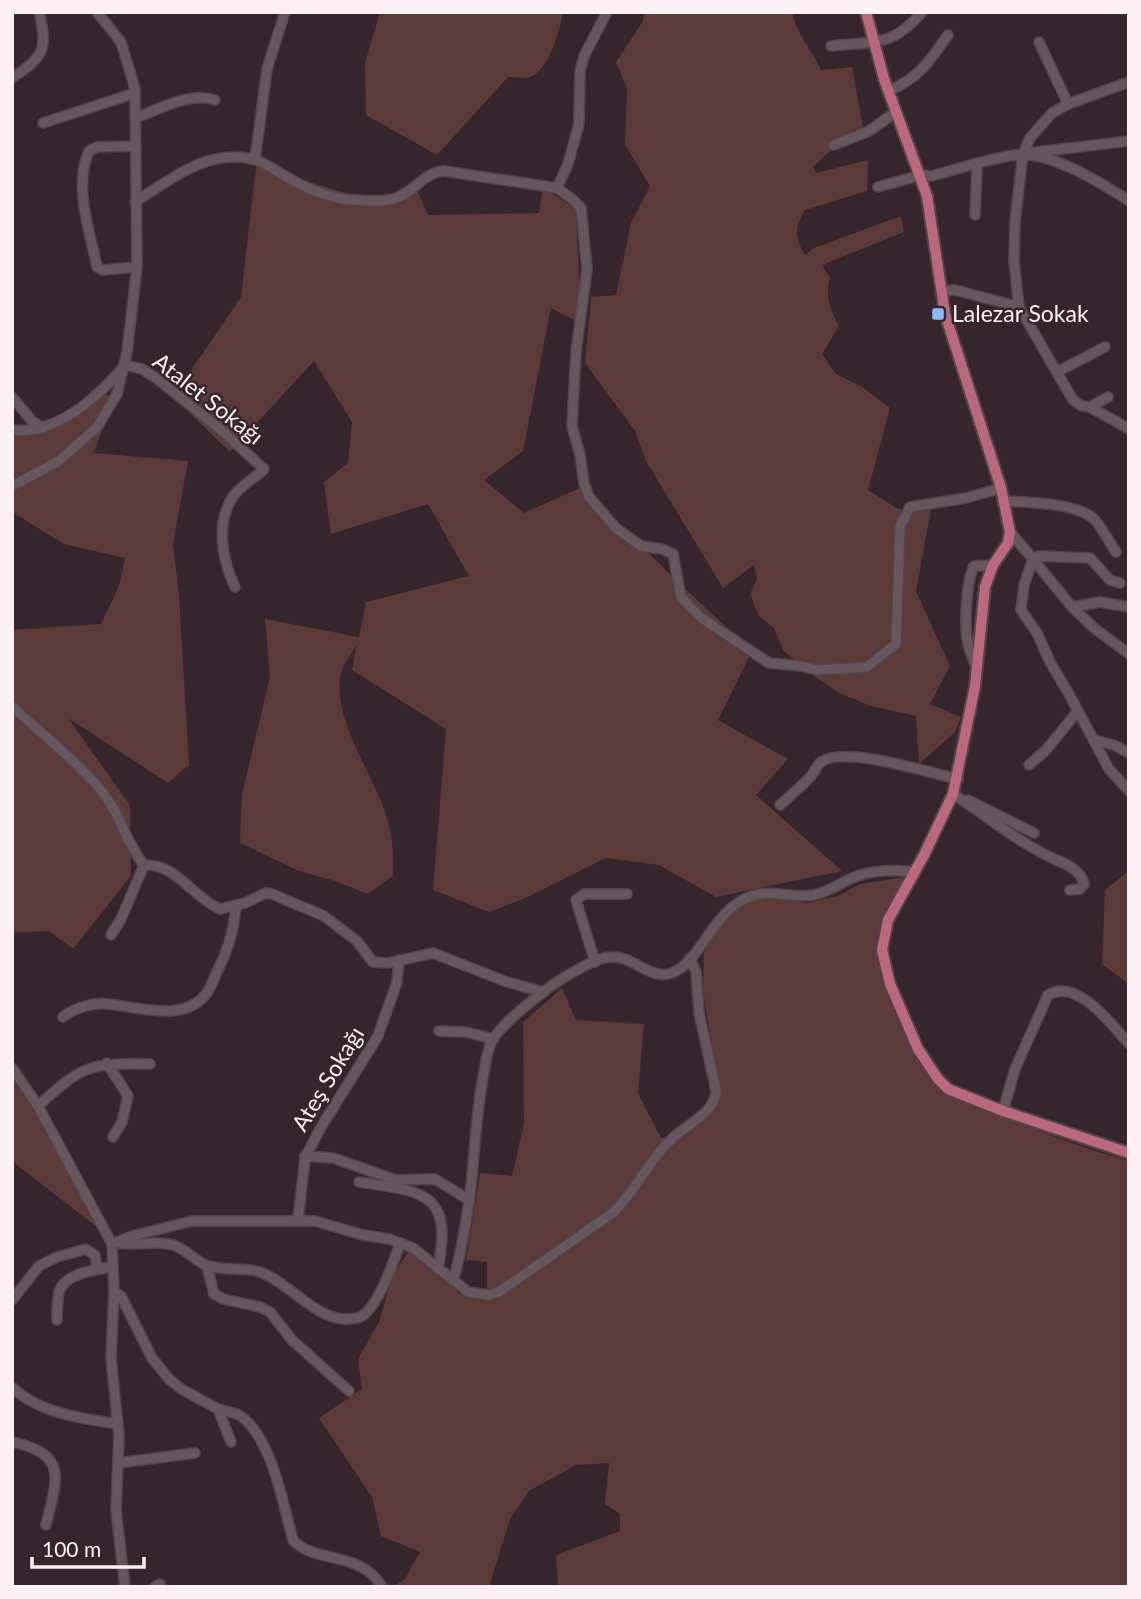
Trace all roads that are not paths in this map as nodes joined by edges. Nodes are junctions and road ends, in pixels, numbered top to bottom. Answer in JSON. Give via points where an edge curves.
{"nodes":[{"id":1,"x":39,"y":12,"type":"edge"},
{"id":2,"x":97,"y":12,"type":"edge"},
{"id":3,"x":285,"y":12,"type":"edge"},
{"id":4,"x":607,"y":12,"type":"edge"},
{"id":5,"x":866,"y":12,"type":"edge"},
{"id":6,"x":922,"y":12,"type":"edge"},
{"id":7,"x":948,"y":35,"type":"dead end"},
{"id":8,"x":1039,"y":42,"type":"dead end"},
{"id":9,"x":875,"y":43,"type":"junction"},
{"id":10,"x":831,"y":46,"type":"dead end"},
{"id":11,"x":12,"y":78,"type":"edge"},
{"id":12,"x":1129,"y":82,"type":"edge"},
{"id":13,"x":889,"y":91,"type":"junction"},
{"id":14,"x":135,"y":93,"type":"junction"},
{"id":15,"x":215,"y":100,"type":"dead end"},
{"id":16,"x":1068,"y":104,"type":"junction"},
{"id":17,"x":896,"y":112,"type":"junction"},
{"id":18,"x":135,"y":118,"type":"junction"},
{"id":19,"x":43,"y":123,"type":"dead end"},
{"id":20,"x":1129,"y":141,"type":"edge"},
{"id":21,"x":834,"y":145,"type":"dead end"},
{"id":22,"x":136,"y":146,"type":"junction"},
{"id":23,"x":1023,"y":154,"type":"junction"},
{"id":24,"x":255,"y":160,"type":"junction"},
{"id":25,"x":977,"y":164,"type":"junction"},
{"id":26,"x":920,"y":175,"type":"junction"},
{"id":27,"x":878,"y":187,"type":"dead end"},
{"id":28,"x":557,"y":188,"type":"junction"},
{"id":29,"x":1129,"y":201,"type":"edge"},
{"id":30,"x":135,"y":202,"type":"junction"},
{"id":31,"x":975,"y":215,"type":"dead end"},
{"id":32,"x":136,"y":267,"type":"junction"},
{"id":33,"x":941,"y":291,"type":"junction"},
{"id":34,"x":1019,"y":307,"type":"junction"},
{"id":35,"x":1105,"y":347,"type":"dead end"},
{"id":36,"x":125,"y":365,"type":"junction"},
{"id":37,"x":1057,"y":372,"type":"junction"},
{"id":38,"x":12,"y":397,"type":"edge"},
{"id":39,"x":1108,"y":397,"type":"dead end"},
{"id":40,"x":1090,"y":407,"type":"junction"},
{"id":41,"x":43,"y":428,"type":"junction"},
{"id":42,"x":12,"y":429,"type":"edge"},
{"id":43,"x":1129,"y":429,"type":"edge"},
{"id":44,"x":12,"y":486,"type":"edge"},
{"id":45,"x":1001,"y":488,"type":"junction"},
{"id":46,"x":1004,"y":501,"type":"junction"},
{"id":47,"x":1010,"y":533,"type":"junction"},
{"id":48,"x":1116,"y":552,"type":"dead end"},
{"id":49,"x":1033,"y":559,"type":"junction"},
{"id":50,"x":993,"y":565,"type":"junction"},
{"id":51,"x":1120,"y":583,"type":"dead end"},
{"id":52,"x":235,"y":587,"type":"dead end"},
{"id":53,"x":1072,"y":607,"type":"junction"},
{"id":54,"x":1129,"y":607,"type":"edge"},
{"id":55,"x":1129,"y":654,"type":"edge"},
{"id":56,"x":976,"y":668,"type":"junction"},
{"id":57,"x":12,"y":706,"type":"edge"},
{"id":58,"x":1078,"y":711,"type":"junction"},
{"id":59,"x":1094,"y":740,"type":"junction"},
{"id":60,"x":1129,"y":753,"type":"edge"},
{"id":61,"x":1029,"y":765,"type":"dead end"},
{"id":62,"x":958,"y":779,"type":"junction"},
{"id":63,"x":1129,"y":791,"type":"edge"},
{"id":64,"x":953,"y":794,"type":"junction"},
{"id":65,"x":780,"y":805,"type":"dead end"},
{"id":66,"x":1034,"y":833,"type":"dead end"},
{"id":67,"x":144,"y":865,"type":"junction"},
{"id":68,"x":915,"y":872,"type":"junction"},
{"id":69,"x":1070,"y":890,"type":"dead end"},
{"id":70,"x":626,"y":894,"type":"dead end"},
{"id":71,"x":236,"y":907,"type":"junction"},
{"id":72,"x":111,"y":935,"type":"dead end"},
{"id":73,"x":690,"y":958,"type":"junction"},
{"id":74,"x":399,"y":960,"type":"junction"},
{"id":75,"x":595,"y":962,"type":"junction"},
{"id":76,"x":544,"y":992,"type":"junction"},
{"id":77,"x":62,"y":1017,"type":"dead end"},
{"id":78,"x":439,"y":1031,"type":"dead end"},
{"id":79,"x":493,"y":1039,"type":"junction"},
{"id":80,"x":1129,"y":1044,"type":"edge"},
{"id":81,"x":107,"y":1063,"type":"junction"},
{"id":82,"x":150,"y":1064,"type":"dead end"},
{"id":83,"x":12,"y":1068,"type":"edge"},
{"id":84,"x":16,"y":1080,"type":"edge"},
{"id":85,"x":38,"y":1105,"type":"junction"},
{"id":86,"x":1003,"y":1111,"type":"junction"},
{"id":87,"x":113,"y":1137,"type":"dead end"},
{"id":88,"x":1129,"y":1153,"type":"edge"},
{"id":89,"x":306,"y":1156,"type":"junction"},
{"id":90,"x":359,"y":1182,"type":"dead end"},
{"id":91,"x":469,"y":1200,"type":"junction"},
{"id":92,"x":298,"y":1220,"type":"junction"},
{"id":93,"x":115,"y":1243,"type":"junction"},
{"id":94,"x":400,"y":1244,"type":"junction"},
{"id":95,"x":207,"y":1266,"type":"junction"},
{"id":96,"x":113,"y":1267,"type":"junction"},
{"id":97,"x":97,"y":1269,"type":"junction"},
{"id":98,"x":439,"y":1269,"type":"junction"},
{"id":99,"x":453,"y":1281,"type":"junction"},
{"id":100,"x":114,"y":1292,"type":"junction"},
{"id":101,"x":12,"y":1300,"type":"edge"},
{"id":102,"x":57,"y":1320,"type":"dead end"},
{"id":103,"x":12,"y":1387,"type":"edge"},
{"id":104,"x":349,"y":1391,"type":"dead end"},
{"id":105,"x":218,"y":1409,"type":"junction"},
{"id":106,"x":118,"y":1424,"type":"junction"},
{"id":107,"x":231,"y":1441,"type":"dead end"},
{"id":108,"x":12,"y":1443,"type":"edge"},
{"id":109,"x":195,"y":1453,"type":"dead end"},
{"id":110,"x":118,"y":1463,"type":"junction"},
{"id":111,"x":46,"y":1525,"type":"dead end"},
{"id":112,"x":125,"y":1587,"type":"edge"},
{"id":113,"x":382,"y":1587,"type":"edge"}],
"edges":[{"from":1,"to":11,"type":"street","via":[[45,36],[41,54]]},
{"from":2,"to":14,"type":"street","via":[[121,42]]},
{"from":3,"to":24,"type":"street","via":[[267,69]]},
{"from":4,"to":28,"type":"street","via":[[584,56],[579,124]]},
{"from":5,"to":9,"type":"main road"},
{"from":6,"to":9,"type":"street","via":[[893,38]]},
{"from":7,"to":13,"type":"street","via":[[922,71]]},
{"from":8,"to":16,"type":"street"},
{"from":9,"to":10,"type":"street"},
{"from":9,"to":13,"type":"main road"},
{"from":12,"to":16,"type":"street"},
{"from":13,"to":17,"type":"main road"},
{"from":14,"to":18,"type":"street"},
{"from":14,"to":19,"type":"street"},
{"from":15,"to":18,"type":"street","via":[[187,100]]},
{"from":16,"to":23,"type":"street","via":[[1049,116]]},
{"from":17,"to":21,"type":"street","via":[[869,131]]},
{"from":17,"to":26,"type":"main road"},
{"from":18,"to":22,"type":"street"},
{"from":20,"to":23,"type":"street"},
{"from":22,"to":30,"type":"street"},
{"from":22,"to":32,"type":"street","via":[[89,151],[83,199],[97,267]]},
{"from":23,"to":25,"type":"street"},
{"from":23,"to":29,"type":"street","via":[[1075,170]]},
{"from":23,"to":34,"type":"street","via":[[1015,220]]},
{"from":24,"to":28,"type":"street","via":[[326,195],[351,200],[396,198],[435,171]]},
{"from":24,"to":30,"type":"street","via":[[202,162]]},
{"from":25,"to":26,"type":"street"},
{"from":25,"to":31,"type":"street"},
{"from":26,"to":27,"type":"street"},
{"from":26,"to":33,"type":"main road"},
{"from":28,"to":45,"type":"street","via":[[581,208],[587,269],[572,426],[589,498],[616,528],[641,546],[673,554],[681,597],[700,617],[759,659],[817,670],[867,667],[896,643],[900,526],[906,511]]},
{"from":30,"to":32,"type":"street"},
{"from":32,"to":36,"type":"street"},
{"from":33,"to":34,"type":"street","via":[[971,293]]},
{"from":33,"to":45,"type":"main road"},
{"from":34,"to":37,"type":"street"},
{"from":35,"to":37,"type":"street"},
{"from":36,"to":41,"type":"street","name":"Atalet Sokağı","via":[[90,400]]},
{"from":36,"to":44,"type":"street","via":[[117,394],[97,427],[59,461]]},
{"from":36,"to":52,"type":"street","name":"Atalet Sokağı","via":[[156,378],[264,469],[235,494],[225,521],[223,559]]},
{"from":37,"to":40,"type":"street","via":[[1073,400]]},
{"from":38,"to":41,"type":"street"},
{"from":39,"to":40,"type":"street"},
{"from":40,"to":43,"type":"street"},
{"from":41,"to":42,"type":"street","name":"Atalet Sokağı"},
{"from":45,"to":46,"type":"main road"},
{"from":46,"to":47,"type":"main road"},
{"from":46,"to":48,"type":"street","via":[[1072,508],[1093,517]]},
{"from":47,"to":49,"type":"street"},
{"from":47,"to":50,"type":"main road"},
{"from":49,"to":51,"type":"street","via":[[1090,558],[1110,580]]},
{"from":49,"to":53,"type":"street"},
{"from":49,"to":58,"type":"street","via":[[1021,610]]},
{"from":50,"to":56,"type":"main road","via":[[981,607]]},
{"from":50,"to":56,"type":"street","via":[[974,566],[971,573],[968,642]]},
{"from":53,"to":54,"type":"street","via":[[1100,602]]},
{"from":53,"to":55,"type":"street"},
{"from":56,"to":62,"type":"main road"},
{"from":57,"to":67,"type":"street","via":[[109,802]]},
{"from":58,"to":59,"type":"street"},
{"from":58,"to":61,"type":"street"},
{"from":59,"to":60,"type":"street"},
{"from":59,"to":63,"type":"street","via":[[1109,769]]},
{"from":62,"to":64,"type":"main road"},
{"from":62,"to":65,"type":"street","via":[[838,755],[821,762]]},
{"from":64,"to":66,"type":"street"},
{"from":64,"to":68,"type":"main road"},
{"from":64,"to":69,"type":"street","via":[[1027,846],[1078,872],[1084,884]]},
{"from":67,"to":71,"type":"street","via":[[161,867],[176,876],[210,905]]},
{"from":67,"to":72,"type":"street"},
{"from":68,"to":73,"type":"street","via":[[860,875],[814,895],[770,892],[751,896],[720,919]]},
{"from":68,"to":86,"type":"main road","via":[[883,936],[890,984],[918,1049],[938,1079],[948,1089]]},
{"from":70,"to":75,"type":"street","via":[[584,894],[576,900]]},
{"from":71,"to":74,"type":"street","via":[[272,894],[324,916],[357,941],[373,962]]},
{"from":71,"to":77,"type":"street","via":[[224,960],[206,995],[189,1006],[155,1011],[107,1004],[74,1008]]},
{"from":73,"to":75,"type":"street","via":[[678,970],[663,974],[614,956]]},
{"from":73,"to":99,"type":"street","via":[[716,1090],[711,1107],[660,1150],[614,1212],[499,1292],[479,1295]]},
{"from":74,"to":76,"type":"street","via":[[433,953]]},
{"from":74,"to":89,"type":"street","name":"Ateş Sokağı","via":[[397,982],[378,1036]]},
{"from":75,"to":76,"type":"street"},
{"from":76,"to":79,"type":"street"},
{"from":78,"to":79,"type":"street"},
{"from":79,"to":91,"type":"street","via":[[479,1094]]},
{"from":80,"to":86,"type":"street","via":[[1096,1006],[1066,992],[1053,992],[1015,1069]]},
{"from":81,"to":82,"type":"street"},
{"from":81,"to":85,"type":"street","via":[[73,1074]]},
{"from":81,"to":87,"type":"street","via":[[128,1096]]},
{"from":83,"to":84,"type":"street"},
{"from":84,"to":85,"type":"street"},
{"from":85,"to":93,"type":"street"},
{"from":86,"to":88,"type":"main road"},
{"from":89,"to":91,"type":"street","via":[[334,1158],[396,1180],[435,1179]]},
{"from":89,"to":92,"type":"street","name":"Ateş Sokağı"},
{"from":90,"to":98,"type":"street","via":[[411,1190],[433,1205],[444,1240]]},
{"from":91,"to":99,"type":"street"},
{"from":92,"to":93,"type":"street","via":[[192,1221]]},
{"from":92,"to":94,"type":"street"},
{"from":93,"to":95,"type":"street","via":[[174,1245]]},
{"from":93,"to":96,"type":"street"},
{"from":94,"to":95,"type":"street","via":[[369,1309],[345,1321],[324,1315],[264,1274]]},
{"from":94,"to":98,"type":"street"},
{"from":95,"to":104,"type":"street","via":[[214,1294],[270,1312],[292,1340]]},
{"from":96,"to":97,"type":"street"},
{"from":96,"to":100,"type":"street"},
{"from":97,"to":101,"type":"street","via":[[90,1250],[57,1257],[33,1271]]},
{"from":97,"to":102,"type":"street","via":[[62,1286]]},
{"from":98,"to":99,"type":"street"},
{"from":100,"to":105,"type":"street","via":[[121,1296],[152,1358],[169,1379]]},
{"from":100,"to":106,"type":"street","via":[[111,1358]]},
{"from":103,"to":106,"type":"street","via":[[34,1404]]},
{"from":105,"to":107,"type":"street"},
{"from":105,"to":113,"type":"street","via":[[238,1415],[266,1448],[299,1547],[362,1567]]},
{"from":106,"to":110,"type":"street"},
{"from":108,"to":111,"type":"street","via":[[42,1451],[50,1458],[53,1495]]},
{"from":109,"to":110,"type":"street"},
{"from":110,"to":112,"type":"street","via":[[116,1510]]}]}
